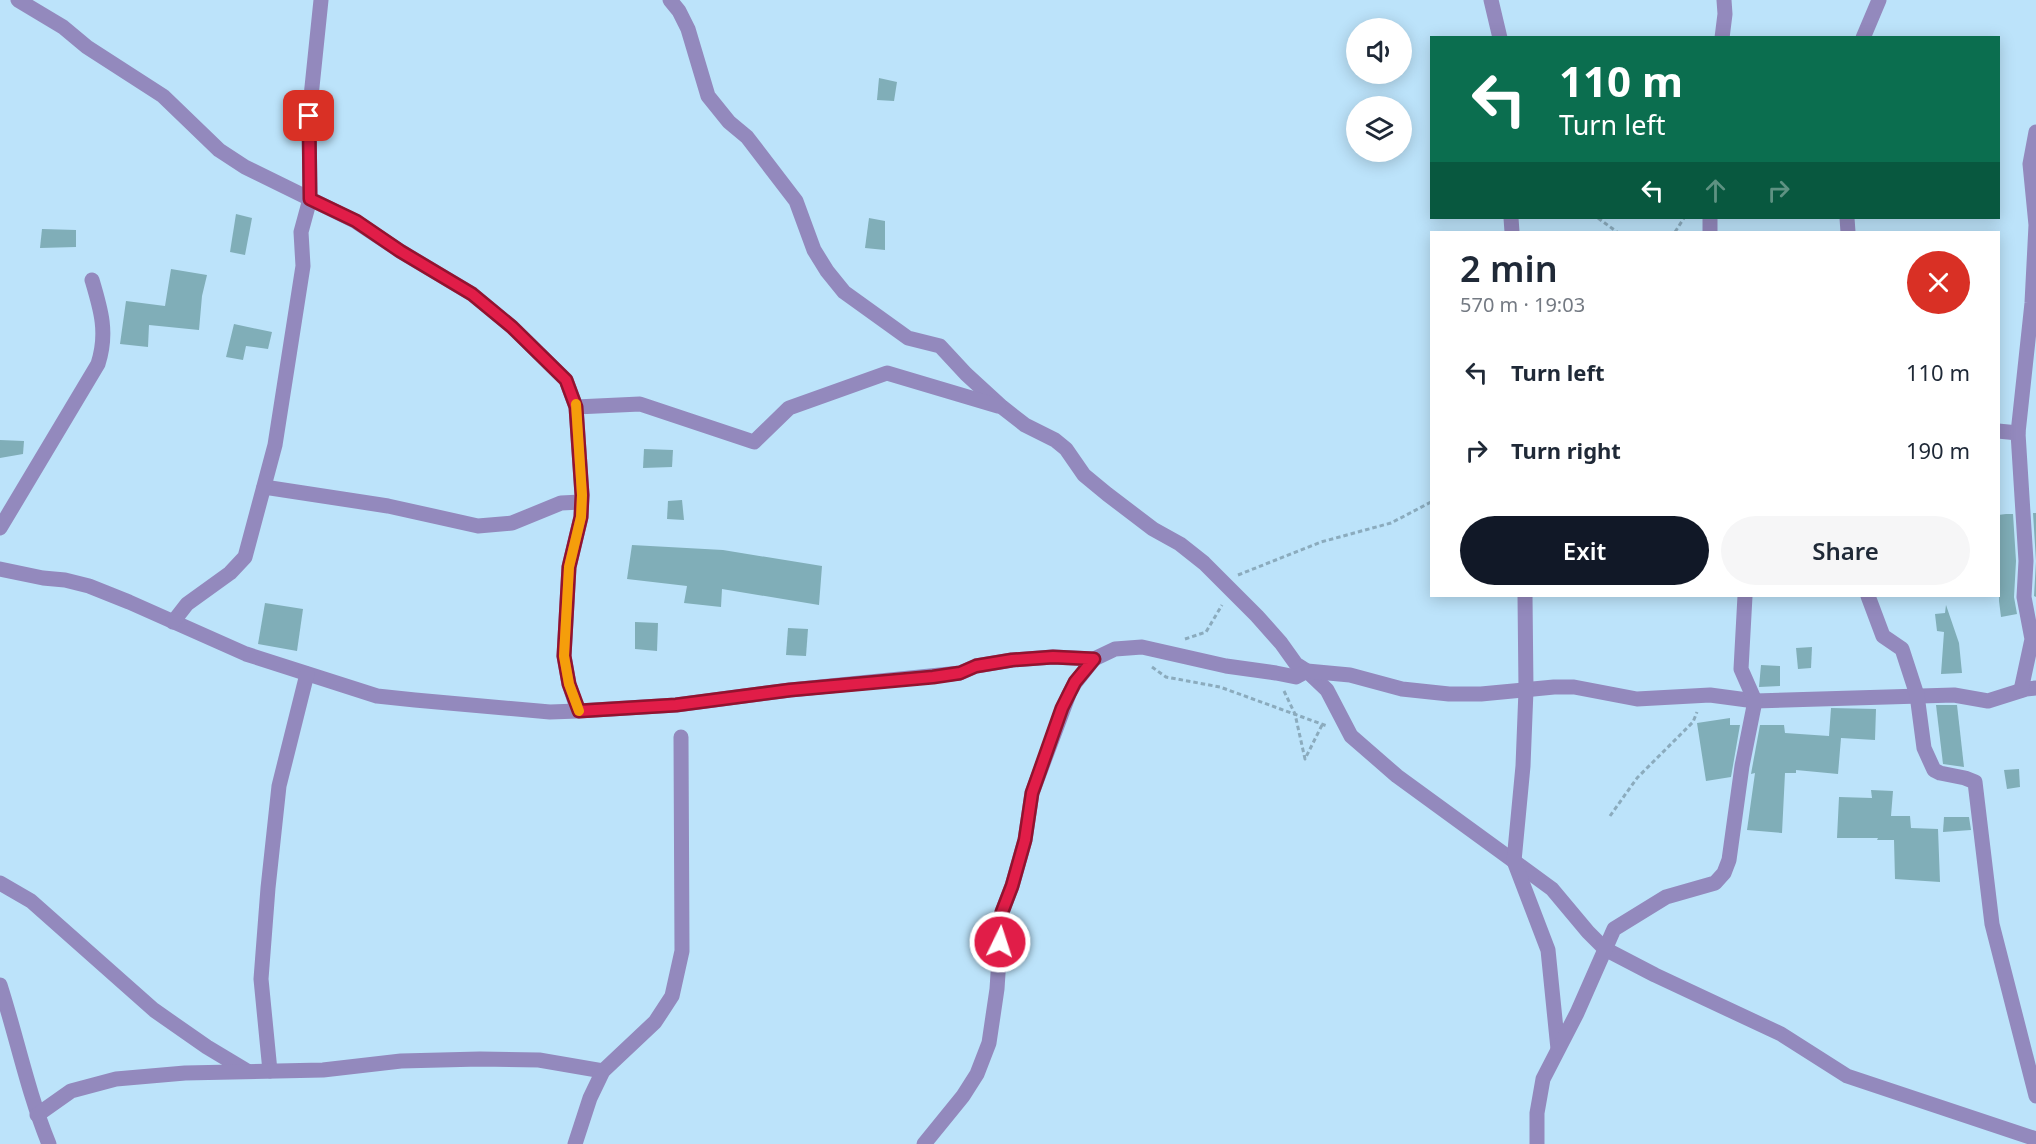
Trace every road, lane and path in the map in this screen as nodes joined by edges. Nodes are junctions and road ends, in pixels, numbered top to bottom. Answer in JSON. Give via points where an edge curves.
{"nodes":[{"id":1,"x":18,"y":0,"type":"edge"},
{"id":2,"x":321,"y":0,"type":"edge"},
{"id":3,"x":670,"y":0,"type":"edge"},
{"id":4,"x":1491,"y":0,"type":"edge"},
{"id":5,"x":1724,"y":0,"type":"edge"},
{"id":6,"x":1879,"y":0,"type":"edge"},
{"id":7,"x":1500,"y":36,"type":"edge"},
{"id":8,"x":1722,"y":36,"type":"edge"},
{"id":9,"x":1864,"y":36,"type":"edge"},
{"id":10,"x":2036,"y":132,"type":"edge"},
{"id":11,"x":310,"y":199,"type":"junction"},
{"id":12,"x":1599,"y":219,"type":"edge"},
{"id":13,"x":1616,"y":231,"type":"edge"},
{"id":14,"x":92,"y":280,"type":"dead end"},
{"id":15,"x":576,"y":407,"type":"junction"},
{"id":16,"x":1002,"y":407,"type":"junction"},
{"id":17,"x":2000,"y":432,"type":"edge"},
{"id":18,"x":2018,"y":433,"type":"junction"},
{"id":19,"x":264,"y":487,"type":"junction"},
{"id":20,"x":581,"y":502,"type":"junction"},
{"id":21,"x":1430,"y":503,"type":"edge"},
{"id":22,"x":0,"y":528,"type":"edge"},
{"id":23,"x":0,"y":569,"type":"edge"},
{"id":24,"x":1221,"y":581,"type":"junction"},
{"id":25,"x":1525,"y":597,"type":"edge"},
{"id":26,"x":1745,"y":597,"type":"edge"},
{"id":27,"x":1869,"y":597,"type":"edge"},
{"id":28,"x":173,"y":622,"type":"junction"},
{"id":29,"x":1175,"y":642,"type":"dead end"},
{"id":30,"x":1094,"y":659,"type":"junction"},
{"id":31,"x":1307,"y":671,"type":"junction"},
{"id":32,"x":307,"y":674,"type":"junction"},
{"id":33,"x":1276,"y":674,"type":"junction"},
{"id":34,"x":1220,"y":687,"type":"dead end"},
{"id":35,"x":2029,"y":689,"type":"edge"},
{"id":36,"x":1526,"y":690,"type":"junction"},
{"id":37,"x":1917,"y":695,"type":"junction"},
{"id":38,"x":1703,"y":696,"type":"junction"},
{"id":39,"x":1333,"y":701,"type":"junction"},
{"id":40,"x":1755,"y":701,"type":"junction"},
{"id":41,"x":579,"y":711,"type":"junction"},
{"id":42,"x":1295,"y":714,"type":"junction"},
{"id":43,"x":1322,"y":724,"type":"junction"},
{"id":44,"x":1351,"y":736,"type":"junction"},
{"id":45,"x":681,"y":737,"type":"dead end"},
{"id":46,"x":1610,"y":816,"type":"dead end"},
{"id":47,"x":1514,"y":861,"type":"junction"},
{"id":48,"x":0,"y":883,"type":"edge"},
{"id":49,"x":1605,"y":949,"type":"junction"},
{"id":50,"x":0,"y":986,"type":"edge"},
{"id":51,"x":1558,"y":1049,"type":"junction"},
{"id":52,"x":270,"y":1071,"type":"junction"},
{"id":53,"x":603,"y":1071,"type":"junction"},
{"id":54,"x":249,"y":1072,"type":"junction"},
{"id":55,"x":2036,"y":1096,"type":"edge"},
{"id":56,"x":37,"y":1115,"type":"junction"},
{"id":57,"x":2036,"y":1139,"type":"edge"},
{"id":58,"x":49,"y":1144,"type":"edge"},
{"id":59,"x":574,"y":1144,"type":"edge"},
{"id":60,"x":924,"y":1144,"type":"edge"},
{"id":61,"x":1537,"y":1144,"type":"edge"}],
"edges":[{"from":1,"to":11,"type":"street","via":[[163,96],[219,150]]},
{"from":2,"to":11,"type":"street","via":[[309,116]]},
{"from":3,"to":16,"type":"street","via":[[688,29],[708,96],[747,137],[796,201],[814,250],[827,272],[843,291],[908,338],[940,346]]},
{"from":4,"to":7,"type":"street"},
{"from":5,"to":8,"type":"street"},
{"from":6,"to":9,"type":"street"},
{"from":10,"to":18,"type":"street","via":[[2030,165],[2036,225],[2032,303]]},
{"from":11,"to":15,"type":"street","via":[[356,221],[472,294],[566,380]]},
{"from":11,"to":19,"type":"street","via":[[301,232],[303,266],[282,406]]},
{"from":12,"to":13,"type":"path"},
{"from":14,"to":22,"type":"street","via":[[104,332],[98,364]]},
{"from":15,"to":16,"type":"street","via":[[640,404],[754,442],[789,408],[887,373]]},
{"from":15,"to":20,"type":"street"},
{"from":16,"to":24,"type":"street","via":[[1025,425],[1055,440],[1084,475],[1153,529],[1180,544]]},
{"from":17,"to":18,"type":"street"},
{"from":18,"to":35,"type":"street","via":[[2026,561],[2024,597],[2032,639]]},
{"from":19,"to":20,"type":"street","via":[[388,506],[478,526],[512,523],[561,503]]},
{"from":19,"to":28,"type":"street","via":[[245,556],[230,573],[187,604]]},
{"from":20,"to":41,"type":"street","via":[[569,567],[564,656]]},
{"from":21,"to":24,"type":"path","via":[[1391,523],[1322,542]]},
{"from":23,"to":28,"type":"street","via":[[89,586]]},
{"from":24,"to":29,"type":"path","via":[[1224,603],[1206,632]]},
{"from":24,"to":31,"type":"street","via":[[1263,623],[1296,664]]},
{"from":25,"to":36,"type":"street"},
{"from":26,"to":40,"type":"street","via":[[1741,669]]},
{"from":27,"to":37,"type":"street","via":[[1883,636],[1902,649]]},
{"from":28,"to":32,"type":"street","via":[[246,654]]},
{"from":30,"to":33,"type":"street","via":[[1115,649],[1142,647]]},
{"from":30,"to":41,"type":"street","via":[[1012,660],[942,676],[676,705]]},
{"from":30,"to":60,"type":"street","via":[[1065,701],[1032,793],[1025,840],[1002,912],[989,1043],[968,1089]]},
{"from":31,"to":33,"type":"street","via":[[1296,676]]},
{"from":31,"to":36,"type":"street","via":[[1449,694]]},
{"from":31,"to":39,"type":"street","via":[[1328,690]]},
{"from":32,"to":41,"type":"street","via":[[377,696],[519,710]]},
{"from":32,"to":52,"type":"street","via":[[279,786],[268,888],[261,979]]},
{"from":33,"to":42,"type":"path"},
{"from":34,"to":42,"type":"path"},
{"from":35,"to":37,"type":"street","via":[[1988,701],[1954,695]]},
{"from":36,"to":38,"type":"street","via":[[1574,687],[1637,699]]},
{"from":36,"to":47,"type":"street"},
{"from":37,"to":40,"type":"street"},
{"from":37,"to":55,"type":"street","via":[[1924,748],[1934,770],[1975,783],[1992,924]]},
{"from":38,"to":40,"type":"street"},
{"from":38,"to":46,"type":"path","via":[[1693,722],[1637,778]]},
{"from":39,"to":43,"type":"path"},
{"from":39,"to":44,"type":"street"},
{"from":40,"to":49,"type":"street","via":[[1733,842],[1724,873],[1715,883],[1666,897],[1645,909],[1614,929]]},
{"from":42,"to":43,"type":"path"},
{"from":42,"to":43,"type":"path","via":[[1305,759]]},
{"from":43,"to":44,"type":"path"},
{"from":44,"to":47,"type":"street","via":[[1397,776]]},
{"from":45,"to":53,"type":"street","via":[[682,951],[672,996],[655,1022]]},
{"from":47,"to":49,"type":"street","via":[[1552,889]]},
{"from":47,"to":51,"type":"street","via":[[1548,950]]},
{"from":48,"to":54,"type":"street","via":[[31,901],[154,1010]]},
{"from":49,"to":51,"type":"street"},
{"from":49,"to":57,"type":"street","via":[[1781,1034],[1847,1076]]},
{"from":50,"to":56,"type":"street"},
{"from":51,"to":61,"type":"street","via":[[1543,1079]]},
{"from":52,"to":53,"type":"street","via":[[480,1059],[539,1060]]},
{"from":52,"to":54,"type":"street"},
{"from":53,"to":59,"type":"street"},
{"from":54,"to":56,"type":"street","via":[[116,1079],[71,1091]]},
{"from":56,"to":58,"type":"street"}]}
